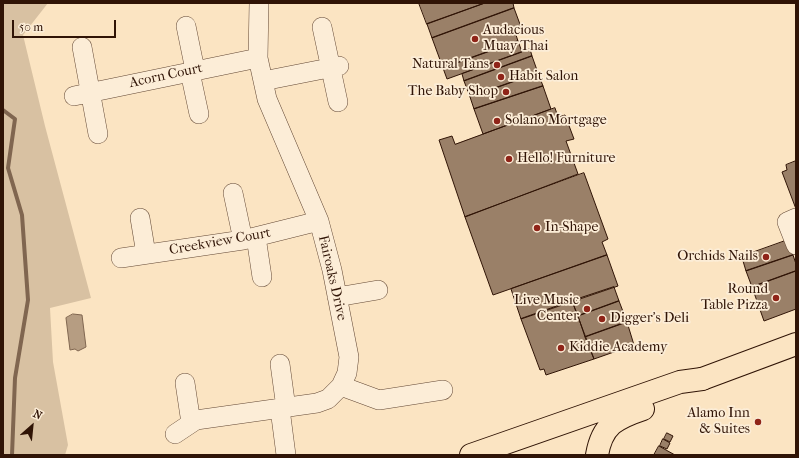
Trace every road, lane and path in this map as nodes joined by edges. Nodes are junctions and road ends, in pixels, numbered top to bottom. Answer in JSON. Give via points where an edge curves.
{"nodes":[{"id":1,"x":259,"y":3,"type":"edge"},
{"id":2,"x":186,"y":26,"type":"dead end"},
{"id":3,"x":322,"y":27,"type":"dead end"},
{"id":4,"x":82,"y":47,"type":"dead end"},
{"id":5,"x":258,"y":58,"type":"junction"},
{"id":6,"x":334,"y":66,"type":"junction"},
{"id":7,"x":192,"y":71,"type":"junction"},
{"id":8,"x":263,"y":80,"type":"junction"},
{"id":9,"x":83,"y":94,"type":"junction"},
{"id":10,"x":338,"y":102,"type":"dead end"},
{"id":11,"x":198,"y":114,"type":"dead end"},
{"id":12,"x":98,"y":134,"type":"dead end"},
{"id":13,"x":233,"y":193,"type":"dead end"},
{"id":14,"x":140,"y":218,"type":"dead end"},
{"id":15,"x":792,"y":220,"type":"edge"},
{"id":16,"x":319,"y":221,"type":"junction"},
{"id":17,"x":250,"y":238,"type":"junction"},
{"id":18,"x":796,"y":245,"type":"edge"},
{"id":19,"x":146,"y":254,"type":"junction"},
{"id":20,"x":121,"y":258,"type":"dead end"},
{"id":21,"x":262,"y":277,"type":"dead end"},
{"id":22,"x":378,"y":290,"type":"dead end"},
{"id":23,"x":337,"y":297,"type":"junction"},
{"id":24,"x":796,"y":344,"type":"edge"},
{"id":25,"x":280,"y":364,"type":"dead end"},
{"id":26,"x":702,"y":379,"type":"junction"},
{"id":27,"x":185,"y":383,"type":"dead end"},
{"id":28,"x":341,"y":386,"type":"junction"},
{"id":29,"x":443,"y":390,"type":"dead end"},
{"id":30,"x":283,"y":408,"type":"junction"},
{"id":31,"x":191,"y":423,"type":"junction"},
{"id":32,"x":175,"y":434,"type":"dead end"},
{"id":33,"x":286,"y":455,"type":"edge"},
{"id":34,"x":471,"y":455,"type":"edge"},
{"id":35,"x":597,"y":455,"type":"edge"}],
"edges":[{"from":1,"to":5,"type":"street","name":"Fairoaks Drive"},
{"from":2,"to":7,"type":"street"},
{"from":3,"to":6,"type":"street"},
{"from":4,"to":9,"type":"street"},
{"from":5,"to":7,"type":"street","name":"Acorn Court"},
{"from":5,"to":8,"type":"street","name":"Fairoaks Drive"},
{"from":6,"to":8,"type":"street"},
{"from":6,"to":10,"type":"street"},
{"from":7,"to":9,"type":"street","name":"Acorn Court"},
{"from":7,"to":11,"type":"street"},
{"from":8,"to":16,"type":"street","name":"Fairoaks Drive","via":[[275,122]]},
{"from":9,"to":12,"type":"street"},
{"from":13,"to":17,"type":"street"},
{"from":14,"to":19,"type":"street"},
{"from":15,"to":18,"type":"street"},
{"from":16,"to":17,"type":"street","name":"Creekview Court"},
{"from":16,"to":23,"type":"street","name":"Fairoaks Drive"},
{"from":17,"to":19,"type":"street","name":"Creekview Court"},
{"from":17,"to":21,"type":"street"},
{"from":19,"to":20,"type":"street","name":"Creekview Court"},
{"from":22,"to":23,"type":"street"},
{"from":23,"to":28,"type":"street","name":"Fairoaks Drive","via":[[349,357],[347,373]]},
{"from":24,"to":26,"type":"main road"},
{"from":25,"to":30,"type":"street"},
{"from":26,"to":34,"type":"main road","via":[[680,382]]},
{"from":26,"to":35,"type":"main road","via":[[686,394],[622,416],[608,427],[599,441]]},
{"from":27,"to":31,"type":"street"},
{"from":28,"to":29,"type":"street","via":[[379,400]]},
{"from":28,"to":30,"type":"street","name":"Fairoaks Drive","via":[[328,399]]},
{"from":30,"to":31,"type":"street","name":"Fairoaks Drive","via":[[196,420]]},
{"from":30,"to":33,"type":"street"},
{"from":31,"to":32,"type":"street","name":"Fairoaks Drive"}]}
